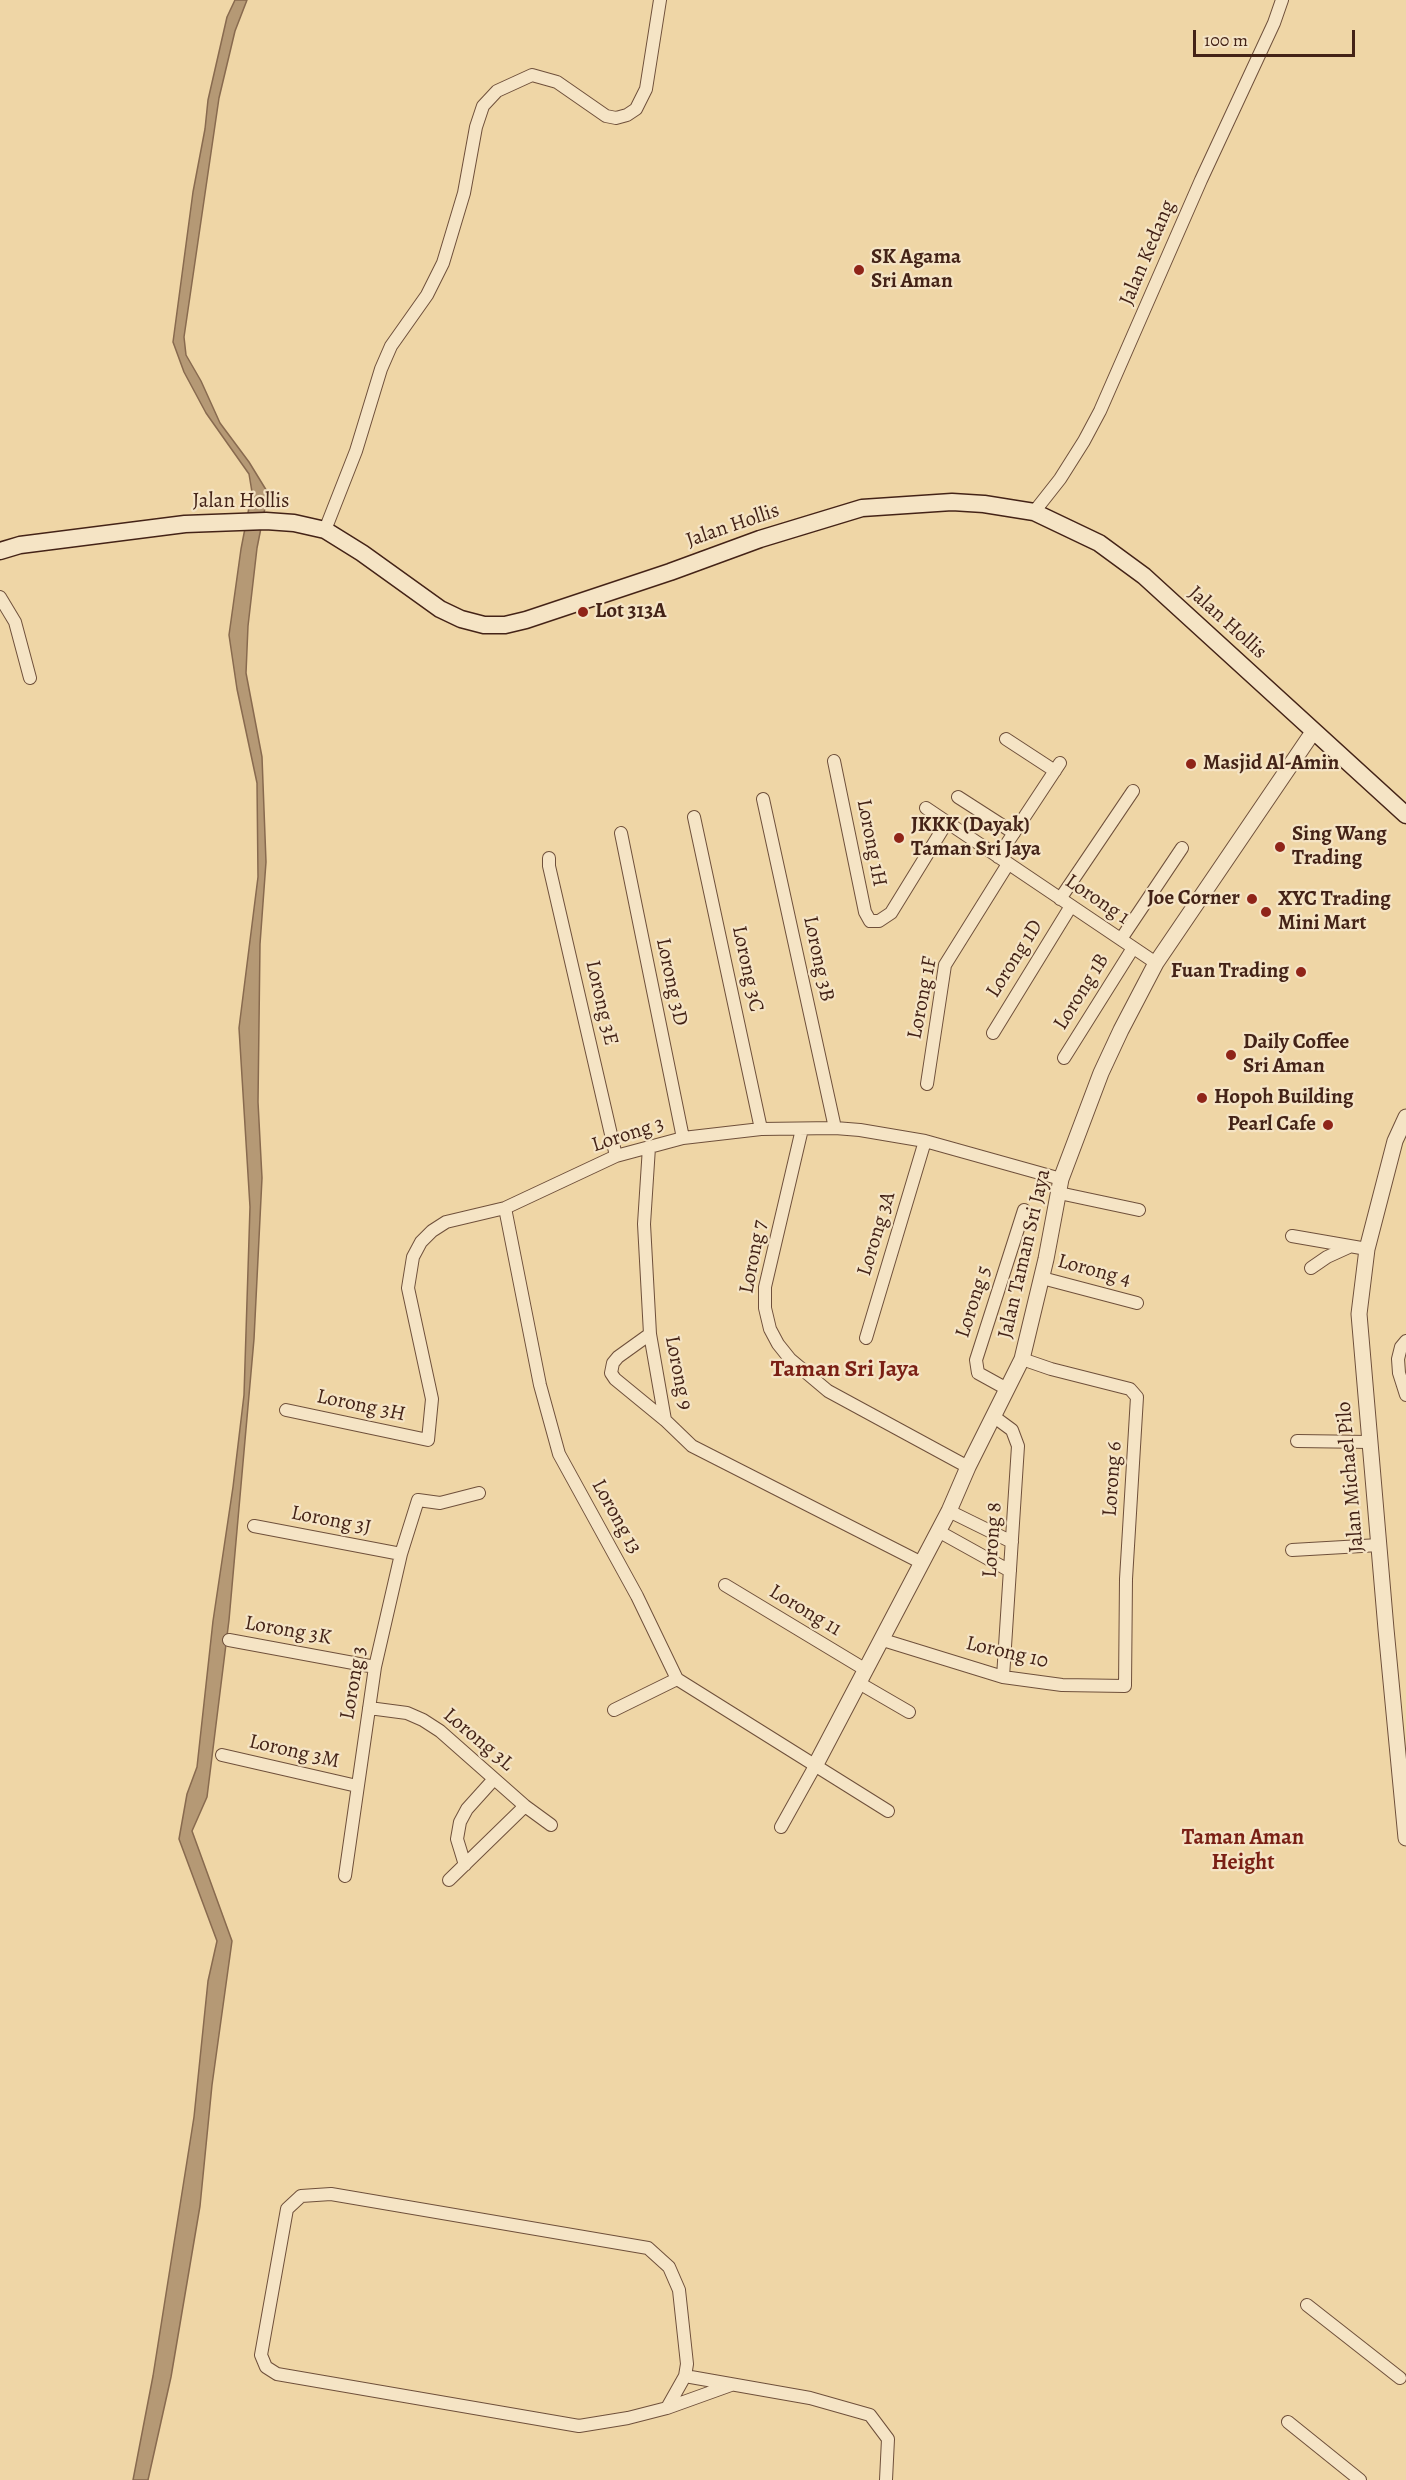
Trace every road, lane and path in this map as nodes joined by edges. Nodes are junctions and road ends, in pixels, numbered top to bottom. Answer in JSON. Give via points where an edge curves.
{"nodes":[{"id":1,"x":660,"y":0,"type":"edge"},
{"id":2,"x":1282,"y":0,"type":"edge"},
{"id":3,"x":1034,"y":512,"type":"junction"},
{"id":4,"x":325,"y":530,"type":"junction"},
{"id":5,"x":0,"y":551,"type":"edge"},
{"id":6,"x":0,"y":597,"type":"edge"},
{"id":7,"x":30,"y":678,"type":"dead end"},
{"id":8,"x":1313,"y":732,"type":"junction"},
{"id":9,"x":1006,"y":739,"type":"dead end"},
{"id":10,"x":834,"y":761,"type":"dead end"},
{"id":11,"x":1133,"y":791,"type":"dead end"},
{"id":12,"x":958,"y":796,"type":"dead end"},
{"id":13,"x":763,"y":799,"type":"dead end"},
{"id":14,"x":926,"y":808,"type":"dead end"},
{"id":15,"x":1406,"y":815,"type":"edge"},
{"id":16,"x":694,"y":817,"type":"dead end"},
{"id":17,"x":947,"y":822,"type":"junction"},
{"id":18,"x":621,"y":833,"type":"dead end"},
{"id":19,"x":1014,"y":833,"type":"junction"},
{"id":20,"x":1182,"y":848,"type":"dead end"},
{"id":21,"x":549,"y":858,"type":"dead end"},
{"id":22,"x":1003,"y":860,"type":"junction"},
{"id":23,"x":1066,"y":902,"type":"junction"},
{"id":24,"x":1121,"y":939,"type":"junction"},
{"id":25,"x":1133,"y":948,"type":"junction"},
{"id":26,"x":1156,"y":963,"type":"junction"},
{"id":27,"x":993,"y":1033,"type":"dead end"},
{"id":28,"x":1064,"y":1058,"type":"dead end"},
{"id":29,"x":927,"y":1084,"type":"dead end"},
{"id":30,"x":1406,"y":1117,"type":"edge"},
{"id":31,"x":835,"y":1128,"type":"junction"},
{"id":32,"x":761,"y":1129,"type":"junction"},
{"id":33,"x":802,"y":1129,"type":"junction"},
{"id":34,"x":683,"y":1138,"type":"junction"},
{"id":35,"x":925,"y":1141,"type":"junction"},
{"id":36,"x":649,"y":1147,"type":"junction"},
{"id":37,"x":616,"y":1156,"type":"junction"},
{"id":38,"x":1060,"y":1186,"type":"junction"},
{"id":39,"x":505,"y":1208,"type":"junction"},
{"id":40,"x":1024,"y":1210,"type":"dead end"},
{"id":41,"x":1139,"y":1210,"type":"dead end"},
{"id":42,"x":1292,"y":1236,"type":"dead end"},
{"id":43,"x":1350,"y":1247,"type":"junction"},
{"id":44,"x":1366,"y":1249,"type":"junction"},
{"id":45,"x":1311,"y":1268,"type":"dead end"},
{"id":46,"x":1042,"y":1278,"type":"junction"},
{"id":47,"x":1137,"y":1303,"type":"dead end"},
{"id":48,"x":650,"y":1334,"type":"junction"},
{"id":49,"x":866,"y":1338,"type":"dead end"},
{"id":50,"x":1406,"y":1341,"type":"edge"},
{"id":51,"x":1022,"y":1359,"type":"junction"},
{"id":52,"x":1007,"y":1389,"type":"junction"},
{"id":53,"x":1406,"y":1395,"type":"edge"},
{"id":54,"x":286,"y":1410,"type":"dead end"},
{"id":55,"x":993,"y":1416,"type":"junction"},
{"id":56,"x":665,"y":1420,"type":"junction"},
{"id":57,"x":428,"y":1440,"type":"joint"},
{"id":58,"x":1297,"y":1441,"type":"dead end"},
{"id":59,"x":1370,"y":1442,"type":"junction"},
{"id":60,"x":968,"y":1467,"type":"junction"},
{"id":61,"x":479,"y":1493,"type":"dead end"},
{"id":62,"x":949,"y":1511,"type":"junction"},
{"id":63,"x":254,"y":1526,"type":"dead end"},
{"id":64,"x":938,"y":1531,"type":"junction"},
{"id":65,"x":1012,"y":1542,"type":"junction"},
{"id":66,"x":1379,"y":1545,"type":"junction"},
{"id":67,"x":1292,"y":1550,"type":"dead end"},
{"id":68,"x":401,"y":1554,"type":"junction"},
{"id":69,"x":922,"y":1563,"type":"junction"},
{"id":70,"x":1010,"y":1571,"type":"junction"},
{"id":71,"x":725,"y":1586,"type":"dead end"},
{"id":72,"x":883,"y":1640,"type":"junction"},
{"id":73,"x":230,"y":1641,"type":"dead end"},
{"id":74,"x":375,"y":1667,"type":"junction"},
{"id":75,"x":862,"y":1676,"type":"junction"},
{"id":76,"x":1003,"y":1677,"type":"junction"},
{"id":77,"x":677,"y":1679,"type":"junction"},
{"id":78,"x":1125,"y":1686,"type":"joint"},
{"id":79,"x":369,"y":1708,"type":"junction"},
{"id":80,"x":614,"y":1710,"type":"dead end"},
{"id":81,"x":909,"y":1712,"type":"dead end"},
{"id":82,"x":222,"y":1755,"type":"dead end"},
{"id":83,"x":815,"y":1766,"type":"junction"},
{"id":84,"x":494,"y":1779,"type":"junction"},
{"id":85,"x":357,"y":1786,"type":"junction"},
{"id":86,"x":525,"y":1806,"type":"junction"},
{"id":87,"x":888,"y":1811,"type":"dead end"},
{"id":88,"x":551,"y":1826,"type":"dead end"},
{"id":89,"x":781,"y":1827,"type":"dead end"},
{"id":90,"x":1406,"y":1838,"type":"edge"},
{"id":91,"x":465,"y":1865,"type":"junction"},
{"id":92,"x":345,"y":1876,"type":"dead end"},
{"id":93,"x":449,"y":1880,"type":"dead end"},
{"id":94,"x":1307,"y":2305,"type":"dead end"},
{"id":95,"x":685,"y":2376,"type":"junction"},
{"id":96,"x":1404,"y":2378,"type":"edge"},
{"id":97,"x":732,"y":2384,"type":"junction"},
{"id":98,"x":667,"y":2408,"type":"junction"},
{"id":99,"x":1288,"y":2422,"type":"dead end"},
{"id":100,"x":886,"y":2480,"type":"edge"},
{"id":101,"x":1360,"y":2480,"type":"edge"}],
"edges":[{"from":1,"to":4,"type":"street","via":[[646,89],[636,109],[627,115],[606,116],[557,82],[532,75],[497,91],[483,106],[464,193],[443,263],[427,295],[391,346]]},
{"from":2,"to":3,"type":"street","name":"Jalan Kedang","via":[[1096,420],[1060,479]]},
{"from":3,"to":4,"type":"main road","name":"Jalan Hollis","via":[[952,502],[862,508],[505,625],[484,625],[440,609]]},
{"from":3,"to":8,"type":"main road","name":"Jalan Hollis","via":[[1099,543],[1144,576]]},
{"from":4,"to":5,"type":"main road","name":"Jalan Hollis","via":[[294,523],[185,524],[20,545]]},
{"from":6,"to":7,"type":"street","via":[[15,621]]},
{"from":8,"to":15,"type":"main road","name":"Jalan Hollis"},
{"from":8,"to":26,"type":"street","name":"Jalan Taman Sri Jaya"},
{"from":9,"to":19,"type":"street","name":"Lorong 1F","via":[[1057,767]]},
{"from":10,"to":17,"type":"street","name":"Lorong 1H","via":[[870,921],[891,914]]},
{"from":11,"to":23,"type":"street","name":"Lorong 1D"},
{"from":12,"to":19,"type":"street"},
{"from":13,"to":31,"type":"street","name":"Lorong 3B"},
{"from":14,"to":17,"type":"street","name":"Lorong 1"},
{"from":16,"to":32,"type":"street","name":"Lorong 3C"},
{"from":17,"to":22,"type":"street","name":"Lorong 1"},
{"from":18,"to":34,"type":"street","name":"Lorong 3D"},
{"from":19,"to":22,"type":"street","name":"Lorong 1F"},
{"from":20,"to":24,"type":"street"},
{"from":21,"to":37,"type":"street","name":"Lorong 3E"},
{"from":22,"to":23,"type":"street","name":"Lorong 1"},
{"from":22,"to":29,"type":"street","name":"Lorong 1F","via":[[945,965]]},
{"from":23,"to":24,"type":"street","name":"Lorong 1"},
{"from":23,"to":27,"type":"street","name":"Lorong 1D"},
{"from":24,"to":25,"type":"street","name":"Lorong 1"},
{"from":25,"to":26,"type":"street","name":"Lorong 1"},
{"from":25,"to":28,"type":"street","name":"Lorong 1B"},
{"from":26,"to":38,"type":"street","name":"Jalan Taman Sri Jaya","via":[[1101,1073]]},
{"from":30,"to":44,"type":"street","name":"Jalan Michael Pilo","via":[[1395,1141]]},
{"from":31,"to":33,"type":"street","name":"Lorong 3"},
{"from":31,"to":35,"type":"street","name":"Lorong 3"},
{"from":32,"to":33,"type":"street","name":"Lorong 3"},
{"from":32,"to":34,"type":"street","name":"Lorong 3"},
{"from":33,"to":60,"type":"street","name":"Lorong 7","via":[[765,1287],[770,1329],[790,1359],[828,1391]]},
{"from":34,"to":36,"type":"street","name":"Lorong 3"},
{"from":35,"to":38,"type":"street","name":"Lorong 3"},
{"from":35,"to":49,"type":"street","name":"Lorong 3A"},
{"from":36,"to":37,"type":"street","name":"Lorong 3"},
{"from":36,"to":48,"type":"street","name":"Lorong 9","via":[[644,1224]]},
{"from":37,"to":39,"type":"street","name":"Lorong 3"},
{"from":38,"to":41,"type":"street","name":"Lorong 3"},
{"from":38,"to":46,"type":"street","name":"Jalan Taman Sri Jaya"},
{"from":39,"to":57,"type":"street","name":"Lorong 3","via":[[446,1222],[421,1242],[413,1257],[408,1288],[432,1399]]},
{"from":39,"to":77,"type":"street","name":"Lorong 13","via":[[540,1384],[559,1454],[637,1596]]},
{"from":40,"to":52,"type":"street","name":"Lorong 5","via":[[976,1360],[978,1373]]},
{"from":42,"to":43,"type":"street"},
{"from":43,"to":44,"type":"street"},
{"from":43,"to":45,"type":"street"},
{"from":44,"to":59,"type":"street","name":"Jalan Michael Pilo","via":[[1359,1314]]},
{"from":46,"to":47,"type":"street","name":"Lorong 4"},
{"from":46,"to":51,"type":"street","name":"Jalan Taman Sri Jaya"},
{"from":48,"to":56,"type":"street","name":"Lorong 9"},
{"from":48,"to":56,"type":"street","via":[[618,1357],[611,1373]]},
{"from":50,"to":53,"type":"street","via":[[1398,1359]]},
{"from":51,"to":52,"type":"street","name":"Jalan Taman Sri Jaya"},
{"from":51,"to":78,"type":"street","name":"Lorong 6","via":[[1130,1389],[1137,1397],[1126,1579]]},
{"from":52,"to":55,"type":"street","name":"Jalan Taman Sri Jaya"},
{"from":54,"to":57,"type":"street","name":"Lorong 3H"},
{"from":55,"to":60,"type":"street","name":"Jalan Taman Sri Jaya"},
{"from":55,"to":65,"type":"street","name":"Lorong 8","via":[[1012,1430],[1018,1446]]},
{"from":56,"to":69,"type":"street","name":"Lorong 9","via":[[692,1446]]},
{"from":58,"to":59,"type":"street"},
{"from":59,"to":66,"type":"street","name":"Jalan Michael Pilo"},
{"from":60,"to":62,"type":"street","name":"Jalan Taman Sri Jaya"},
{"from":61,"to":68,"type":"street","name":"Lorong 3","via":[[440,1503],[418,1500]]},
{"from":62,"to":64,"type":"street","name":"Jalan Taman Sri Jaya"},
{"from":62,"to":65,"type":"street"},
{"from":63,"to":68,"type":"street","name":"Lorong 3J"},
{"from":64,"to":69,"type":"street","name":"Jalan Taman Sri Jaya"},
{"from":64,"to":70,"type":"street"},
{"from":65,"to":70,"type":"street","name":"Lorong 8"},
{"from":66,"to":67,"type":"street"},
{"from":66,"to":90,"type":"street","name":"Jalan Michael Pilo"},
{"from":68,"to":74,"type":"street","name":"Lorong 3"},
{"from":69,"to":72,"type":"street","name":"Jalan Taman Sri Jaya"},
{"from":70,"to":76,"type":"street","name":"Lorong 8"},
{"from":71,"to":75,"type":"street","name":"Lorong 11"},
{"from":72,"to":75,"type":"street","name":"Jalan Taman Sri Jaya"},
{"from":72,"to":76,"type":"street","name":"Lorong 10"},
{"from":73,"to":74,"type":"street","name":"Lorong 3K"},
{"from":74,"to":79,"type":"street","name":"Lorong 3"},
{"from":75,"to":81,"type":"street","name":"Lorong 11"},
{"from":75,"to":83,"type":"street","name":"Jalan Taman Sri Jaya"},
{"from":76,"to":78,"type":"street","name":"Lorong 10","via":[[1062,1685]]},
{"from":77,"to":80,"type":"street"},
{"from":77,"to":83,"type":"street"},
{"from":79,"to":84,"type":"street","name":"Lorong 3L","via":[[407,1713],[423,1720]]},
{"from":79,"to":85,"type":"street","name":"Lorong 3"},
{"from":82,"to":85,"type":"street","name":"Lorong 3M"},
{"from":83,"to":87,"type":"street"},
{"from":83,"to":89,"type":"street"},
{"from":84,"to":86,"type":"street","name":"Lorong 3L"},
{"from":84,"to":91,"type":"street","via":[[460,1822],[457,1839]]},
{"from":85,"to":92,"type":"street","name":"Lorong 3"},
{"from":86,"to":88,"type":"street","name":"Lorong 3L"},
{"from":86,"to":91,"type":"street"},
{"from":91,"to":93,"type":"street"},
{"from":94,"to":96,"type":"street"},
{"from":95,"to":97,"type":"street"},
{"from":95,"to":98,"type":"street"},
{"from":95,"to":98,"type":"street","via":[[679,2290],[669,2267],[648,2248],[332,2194],[301,2196],[287,2209],[261,2355],[266,2367],[277,2374],[579,2426]]},
{"from":97,"to":98,"type":"street"},
{"from":97,"to":100,"type":"street","via":[[810,2398],[870,2415],[888,2439]]},
{"from":99,"to":101,"type":"street"}]}
